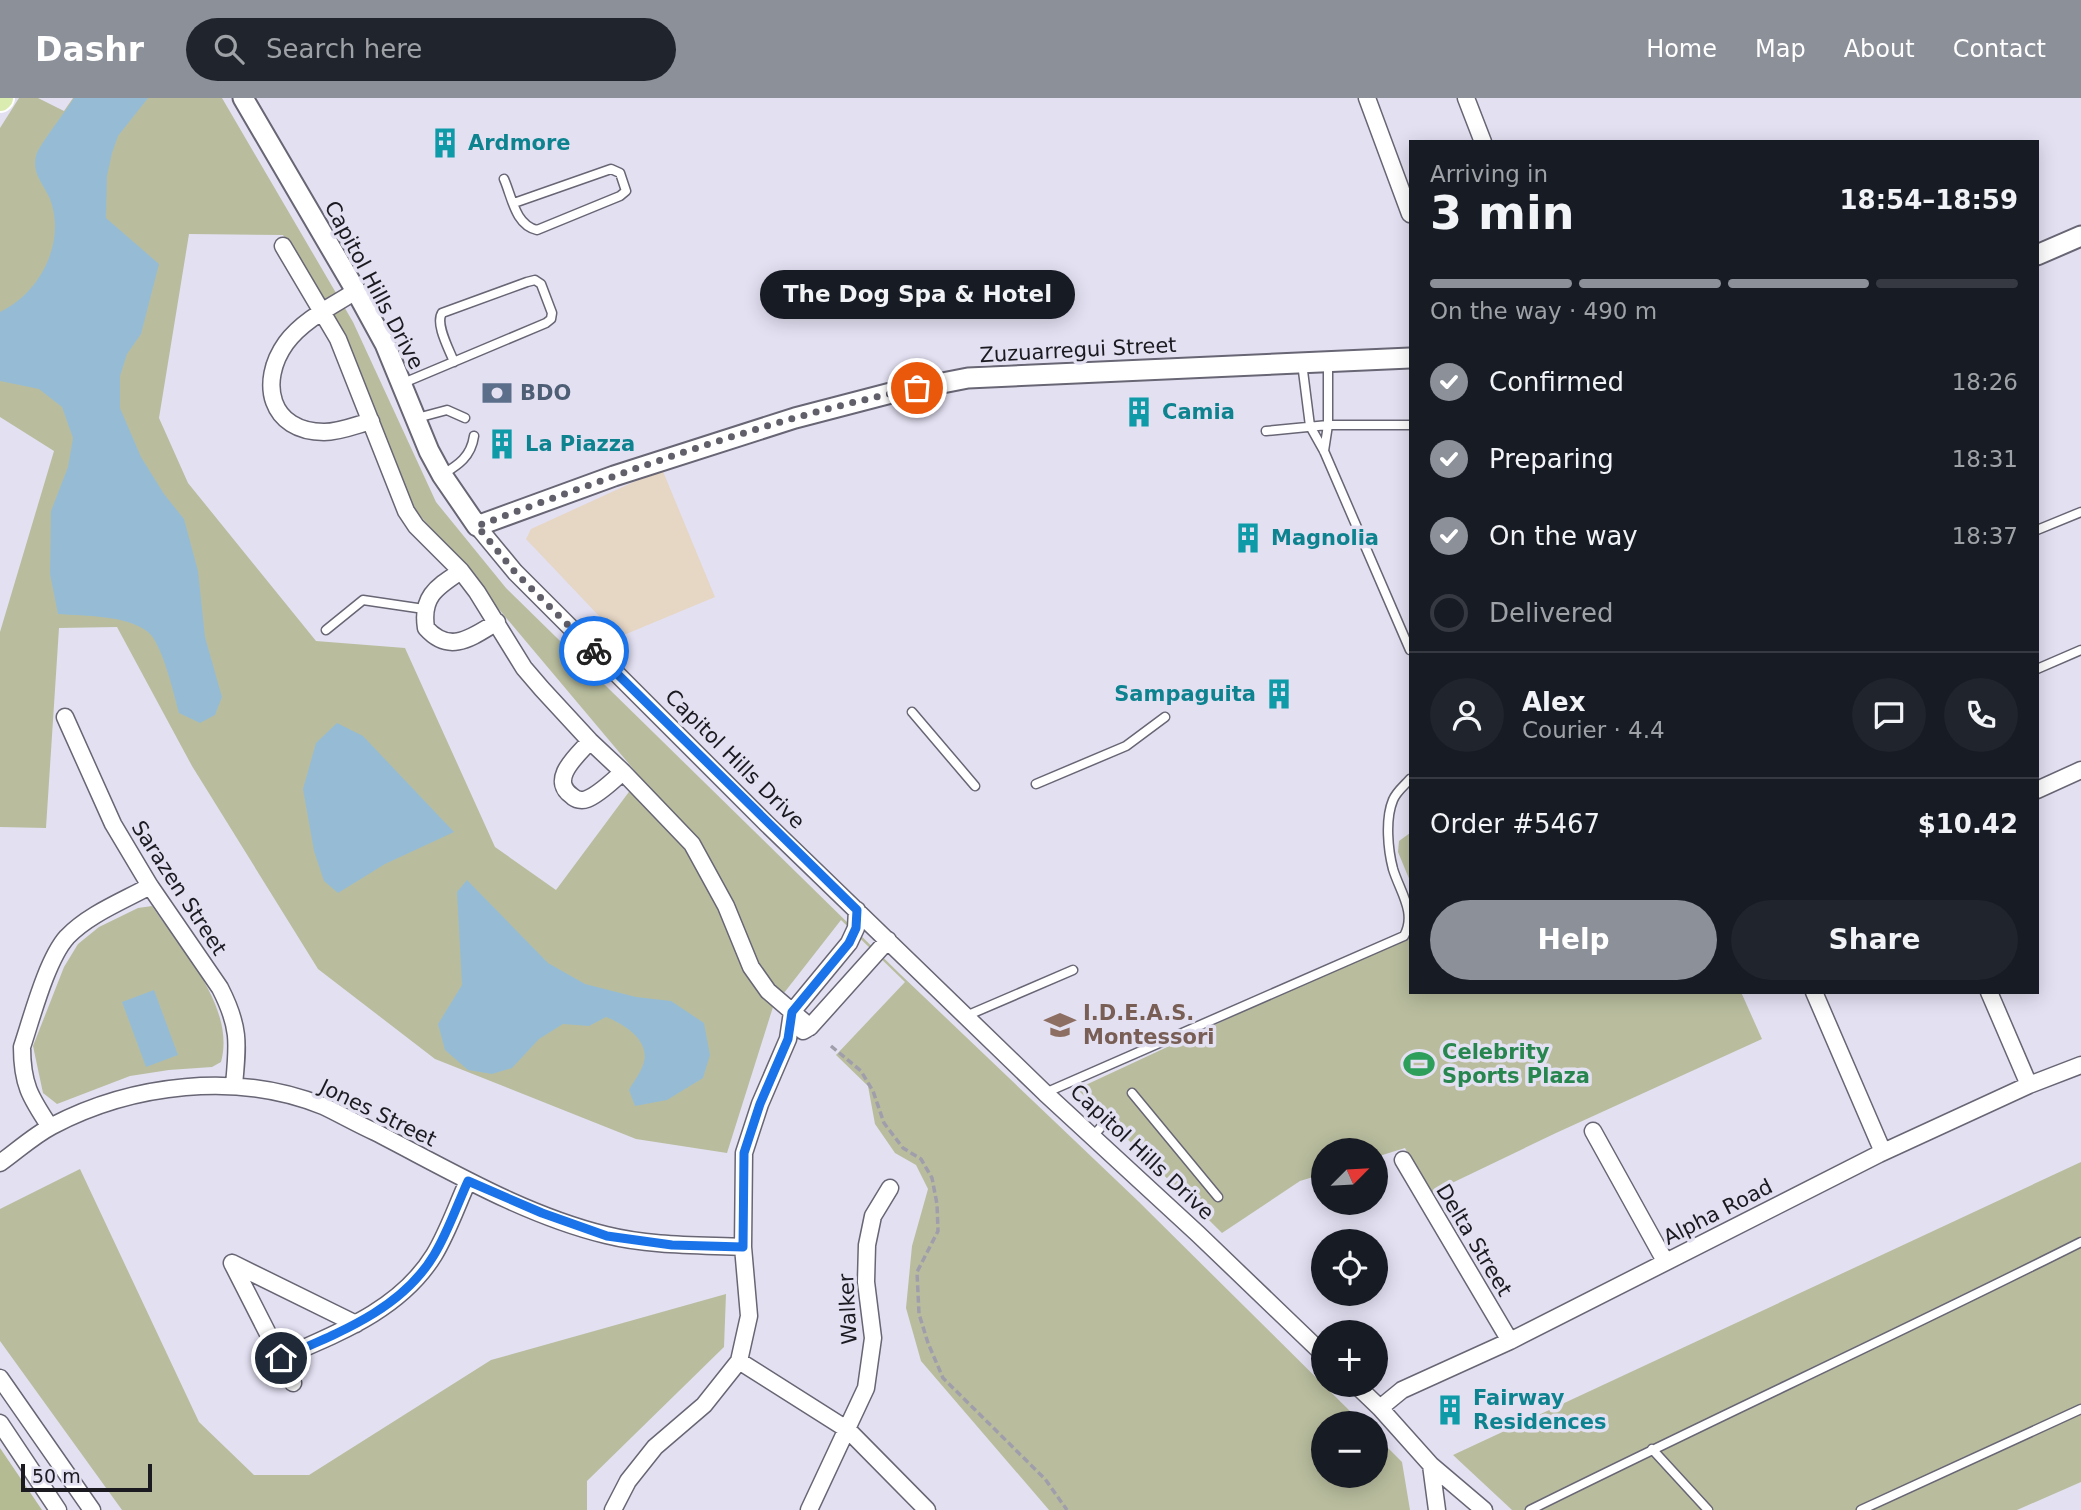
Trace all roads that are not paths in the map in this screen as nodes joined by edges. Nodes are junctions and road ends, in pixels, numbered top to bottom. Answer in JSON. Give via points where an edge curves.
{"nodes":[{"id":1,"x":243,"y":98,"type":"edge"},
{"id":2,"x":1367,"y":98,"type":"edge"},
{"id":3,"x":1465,"y":98,"type":"edge"},
{"id":4,"x":1482,"y":140,"type":"edge"},
{"id":5,"x":504,"y":178,"type":"dead end"},
{"id":6,"x":514,"y":203,"type":"junction"},
{"id":7,"x":1409,"y":211,"type":"edge"},
{"id":8,"x":2081,"y":236,"type":"edge"},
{"id":9,"x":283,"y":246,"type":"dead end"},
{"id":10,"x":2039,"y":254,"type":"edge"},
{"id":11,"x":356,"y":291,"type":"junction"},
{"id":12,"x":323,"y":311,"type":"junction"},
{"id":13,"x":1409,"y":358,"type":"edge"},
{"id":14,"x":454,"y":362,"type":"junction"},
{"id":15,"x":1328,"y":362,"type":"junction"},
{"id":16,"x":1302,"y":363,"type":"junction"},
{"id":17,"x":401,"y":384,"type":"junction"},
{"id":18,"x":417,"y":418,"type":"junction"},
{"id":19,"x":465,"y":418,"type":"dead end"},
{"id":20,"x":372,"y":421,"type":"junction"},
{"id":21,"x":1328,"y":425,"type":"junction"},
{"id":22,"x":1409,"y":425,"type":"edge"},
{"id":23,"x":1310,"y":426,"type":"junction"},
{"id":24,"x":1266,"y":431,"type":"dead end"},
{"id":25,"x":474,"y":436,"type":"dead end"},
{"id":26,"x":1324,"y":451,"type":"junction"},
{"id":27,"x":442,"y":475,"type":"junction"},
{"id":28,"x":2081,"y":512,"type":"edge"},
{"id":29,"x":477,"y":526,"type":"junction"},
{"id":30,"x":2039,"y":529,"type":"edge"},
{"id":31,"x":461,"y":571,"type":"junction"},
{"id":32,"x":424,"y":609,"type":"junction"},
{"id":33,"x":498,"y":622,"type":"junction"},
{"id":34,"x":326,"y":630,"type":"dead end"},
{"id":35,"x":1409,"y":648,"type":"edge"},
{"id":36,"x":2081,"y":650,"type":"edge"},
{"id":37,"x":2039,"y":668,"type":"edge"},
{"id":38,"x":912,"y":712,"type":"dead end"},
{"id":39,"x":65,"y":717,"type":"dead end"},
{"id":40,"x":1165,"y":717,"type":"dead end"},
{"id":41,"x":590,"y":741,"type":"junction"},
{"id":42,"x":2081,"y":770,"type":"edge"},
{"id":43,"x":623,"y":772,"type":"junction"},
{"id":44,"x":1409,"y":780,"type":"edge"},
{"id":45,"x":1036,"y":784,"type":"dead end"},
{"id":46,"x":975,"y":786,"type":"dead end"},
{"id":47,"x":2039,"y":789,"type":"edge"},
{"id":48,"x":150,"y":886,"type":"junction"},
{"id":49,"x":857,"y":910,"type":"junction"},
{"id":50,"x":1409,"y":911,"type":"edge"},
{"id":51,"x":1409,"y":926,"type":"edge"},
{"id":52,"x":888,"y":940,"type":"junction"},
{"id":53,"x":1073,"y":970,"type":"dead end"},
{"id":54,"x":1815,"y":994,"type":"edge"},
{"id":55,"x":1990,"y":994,"type":"edge"},
{"id":56,"x":792,"y":1012,"type":"junction"},
{"id":57,"x":966,"y":1016,"type":"junction"},
{"id":58,"x":810,"y":1027,"type":"junction"},
{"id":59,"x":788,"y":1039,"type":"junction"},
{"id":60,"x":2081,"y":1065,"type":"edge"},
{"id":61,"x":234,"y":1085,"type":"junction"},
{"id":62,"x":2029,"y":1085,"type":"junction"},
{"id":63,"x":1045,"y":1093,"type":"junction"},
{"id":64,"x":1132,"y":1093,"type":"dead end"},
{"id":65,"x":1111,"y":1116,"type":"dead end"},
{"id":66,"x":50,"y":1127,"type":"junction"},
{"id":67,"x":1593,"y":1131,"type":"dead end"},
{"id":68,"x":1093,"y":1136,"type":"junction"},
{"id":69,"x":1883,"y":1152,"type":"junction"},
{"id":70,"x":1403,"y":1160,"type":"dead end"},
{"id":71,"x":0,"y":1163,"type":"edge"},
{"id":72,"x":468,"y":1181,"type":"junction"},
{"id":73,"x":890,"y":1188,"type":"dead end"},
{"id":74,"x":1217,"y":1197,"type":"dead end"},
{"id":75,"x":2081,"y":1242,"type":"edge"},
{"id":76,"x":743,"y":1247,"type":"junction"},
{"id":77,"x":1665,"y":1261,"type":"junction"},
{"id":78,"x":356,"y":1324,"type":"junction"},
{"id":79,"x":1510,"y":1341,"type":"junction"},
{"id":80,"x":1311,"y":1343,"type":"edge"},
{"id":81,"x":281,"y":1358,"type":"junction"},
{"id":82,"x":739,"y":1362,"type":"junction"},
{"id":83,"x":0,"y":1377,"type":"edge"},
{"id":84,"x":293,"y":1383,"type":"dead end"},
{"id":85,"x":1368,"y":1397,"type":"edge"},
{"id":86,"x":1380,"y":1409,"type":"junction"},
{"id":87,"x":2081,"y":1409,"type":"edge"},
{"id":88,"x":0,"y":1423,"type":"edge"},
{"id":89,"x":848,"y":1430,"type":"junction"},
{"id":90,"x":1652,"y":1449,"type":"junction"},
{"id":91,"x":1431,"y":1465,"type":"junction"},
{"id":92,"x":58,"y":1510,"type":"edge"},
{"id":93,"x":92,"y":1510,"type":"edge"},
{"id":94,"x":613,"y":1510,"type":"edge"},
{"id":95,"x":809,"y":1510,"type":"edge"},
{"id":96,"x":927,"y":1510,"type":"edge"},
{"id":97,"x":1437,"y":1510,"type":"edge"},
{"id":98,"x":1484,"y":1510,"type":"edge"},
{"id":99,"x":1530,"y":1510,"type":"edge"},
{"id":100,"x":1708,"y":1510,"type":"edge"},
{"id":101,"x":1861,"y":1510,"type":"edge"}],
"edges":[{"from":1,"to":11,"type":"street","name":"Capitol Hills Drive"},
{"from":2,"to":7,"type":"street"},
{"from":3,"to":4,"type":"street"},
{"from":5,"to":6,"type":"lane"},
{"from":6,"to":6,"type":"lane","via":[[521,222],[537,230],[626,191],[620,173],[611,169]]},
{"from":8,"to":10,"type":"street"},
{"from":9,"to":12,"type":"street"},
{"from":11,"to":12,"type":"street"},
{"from":11,"to":17,"type":"street","name":"Capitol Hills Drive"},
{"from":12,"to":20,"type":"street"},
{"from":12,"to":20,"type":"street","via":[[303,325],[276,360],[271,394],[276,409],[293,425],[321,432]]},
{"from":13,"to":15,"type":"street","name":"Zuzuarregui Street"},
{"from":14,"to":14,"type":"lane","via":[[551,319],[541,284],[527,282],[442,313],[439,325]]},
{"from":14,"to":17,"type":"lane"},
{"from":15,"to":16,"type":"street","name":"Zuzuarregui Street"},
{"from":15,"to":21,"type":"lane"},
{"from":16,"to":23,"type":"lane"},
{"from":16,"to":29,"type":"street","name":"Zuzuarregui Street","via":[[968,378],[891,393],[795,418],[614,476]]},
{"from":17,"to":18,"type":"street","name":"Capitol Hills Drive"},
{"from":18,"to":19,"type":"lane","via":[[447,410]]},
{"from":18,"to":27,"type":"street","name":"Capitol Hills Drive"},
{"from":20,"to":31,"type":"street","via":[[406,511]]},
{"from":21,"to":22,"type":"lane"},
{"from":21,"to":23,"type":"lane"},
{"from":21,"to":26,"type":"lane"},
{"from":23,"to":24,"type":"lane"},
{"from":23,"to":26,"type":"lane"},
{"from":25,"to":27,"type":"lane","via":[[462,462]]},
{"from":26,"to":35,"type":"lane"},
{"from":27,"to":29,"type":"street","name":"Capitol Hills Drive"},
{"from":28,"to":30,"type":"lane"},
{"from":29,"to":49,"type":"street","name":"Capitol Hills Drive","via":[[527,585]]},
{"from":31,"to":32,"type":"street","via":[[440,585]]},
{"from":31,"to":33,"type":"street"},
{"from":32,"to":33,"type":"street","via":[[426,628],[450,643]]},
{"from":32,"to":34,"type":"lane","via":[[363,600]]},
{"from":33,"to":41,"type":"street","via":[[524,668]]},
{"from":36,"to":37,"type":"lane"},
{"from":38,"to":46,"type":"lane"},
{"from":39,"to":48,"type":"street","name":"Sarazen Street","via":[[113,824]]},
{"from":40,"to":45,"type":"lane","via":[[1126,746]]},
{"from":41,"to":43,"type":"street"},
{"from":41,"to":43,"type":"street","via":[[565,771],[562,782],[573,798],[590,798]]},
{"from":42,"to":47,"type":"street"},
{"from":43,"to":56,"type":"street","via":[[692,844],[726,905],[751,967],[768,991]]},
{"from":44,"to":50,"type":"lane","via":[[1394,798],[1389,841]]},
{"from":48,"to":61,"type":"street","name":"Sarazen Street","via":[[228,1004],[237,1029]]},
{"from":48,"to":66,"type":"street","via":[[84,923],[58,949],[22,1047],[25,1085]]},
{"from":49,"to":52,"type":"street","name":"Capitol Hills Drive"},
{"from":49,"to":56,"type":"street","via":[[849,943]]},
{"from":51,"to":63,"type":"lane","via":[[1404,936]]},
{"from":52,"to":57,"type":"street","name":"Capitol Hills Drive"},
{"from":52,"to":58,"type":"street"},
{"from":53,"to":57,"type":"lane"},
{"from":54,"to":69,"type":"street"},
{"from":55,"to":62,"type":"street"},
{"from":56,"to":58,"type":"street"},
{"from":56,"to":59,"type":"street"},
{"from":57,"to":63,"type":"street","name":"Capitol Hills Drive"},
{"from":58,"to":59,"type":"street"},
{"from":59,"to":76,"type":"street","via":[[744,1153]]},
{"from":60,"to":62,"type":"street","name":"Alpha Road"},
{"from":61,"to":66,"type":"street","name":"Jones Street","via":[[137,1096],[93,1107]]},
{"from":61,"to":72,"type":"street","name":"Jones Street","via":[[322,1106]]},
{"from":62,"to":69,"type":"street","name":"Alpha Road"},
{"from":63,"to":68,"type":"street","name":"Capitol Hills Drive"},
{"from":64,"to":74,"type":"lane"},
{"from":65,"to":68,"type":"lane"},
{"from":66,"to":71,"type":"street","name":"Jones Street"},
{"from":67,"to":77,"type":"street"},
{"from":68,"to":80,"type":"street","name":"Capitol Hills Drive"},
{"from":69,"to":77,"type":"street","name":"Alpha Road"},
{"from":70,"to":79,"type":"street","name":"Delta Street"},
{"from":72,"to":76,"type":"street","name":"Jones Street","via":[[607,1236],[672,1245]]},
{"from":72,"to":78,"type":"street","via":[[435,1254],[415,1281],[382,1310]]},
{"from":73,"to":89,"type":"street","name":"Walker","via":[[873,1216],[867,1245],[873,1338],[866,1388]]},
{"from":75,"to":90,"type":"lane"},
{"from":76,"to":82,"type":"street","via":[[749,1316]]},
{"from":77,"to":79,"type":"street","name":"Alpha Road"},
{"from":78,"to":81,"type":"street"},
{"from":78,"to":81,"type":"street","via":[[232,1263]]},
{"from":79,"to":86,"type":"street","name":"Alpha Road","via":[[1402,1390]]},
{"from":81,"to":84,"type":"street"},
{"from":82,"to":89,"type":"street"},
{"from":82,"to":94,"type":"street","via":[[704,1405],[655,1447],[628,1480]]},
{"from":83,"to":93,"type":"street"},
{"from":85,"to":86,"type":"street"},
{"from":86,"to":91,"type":"street"},
{"from":87,"to":101,"type":"lane"},
{"from":88,"to":92,"type":"street"},
{"from":89,"to":95,"type":"street","name":"Walker"},
{"from":89,"to":96,"type":"street"},
{"from":90,"to":99,"type":"lane"},
{"from":90,"to":100,"type":"lane"},
{"from":91,"to":97,"type":"street"},
{"from":91,"to":98,"type":"street"}]}
